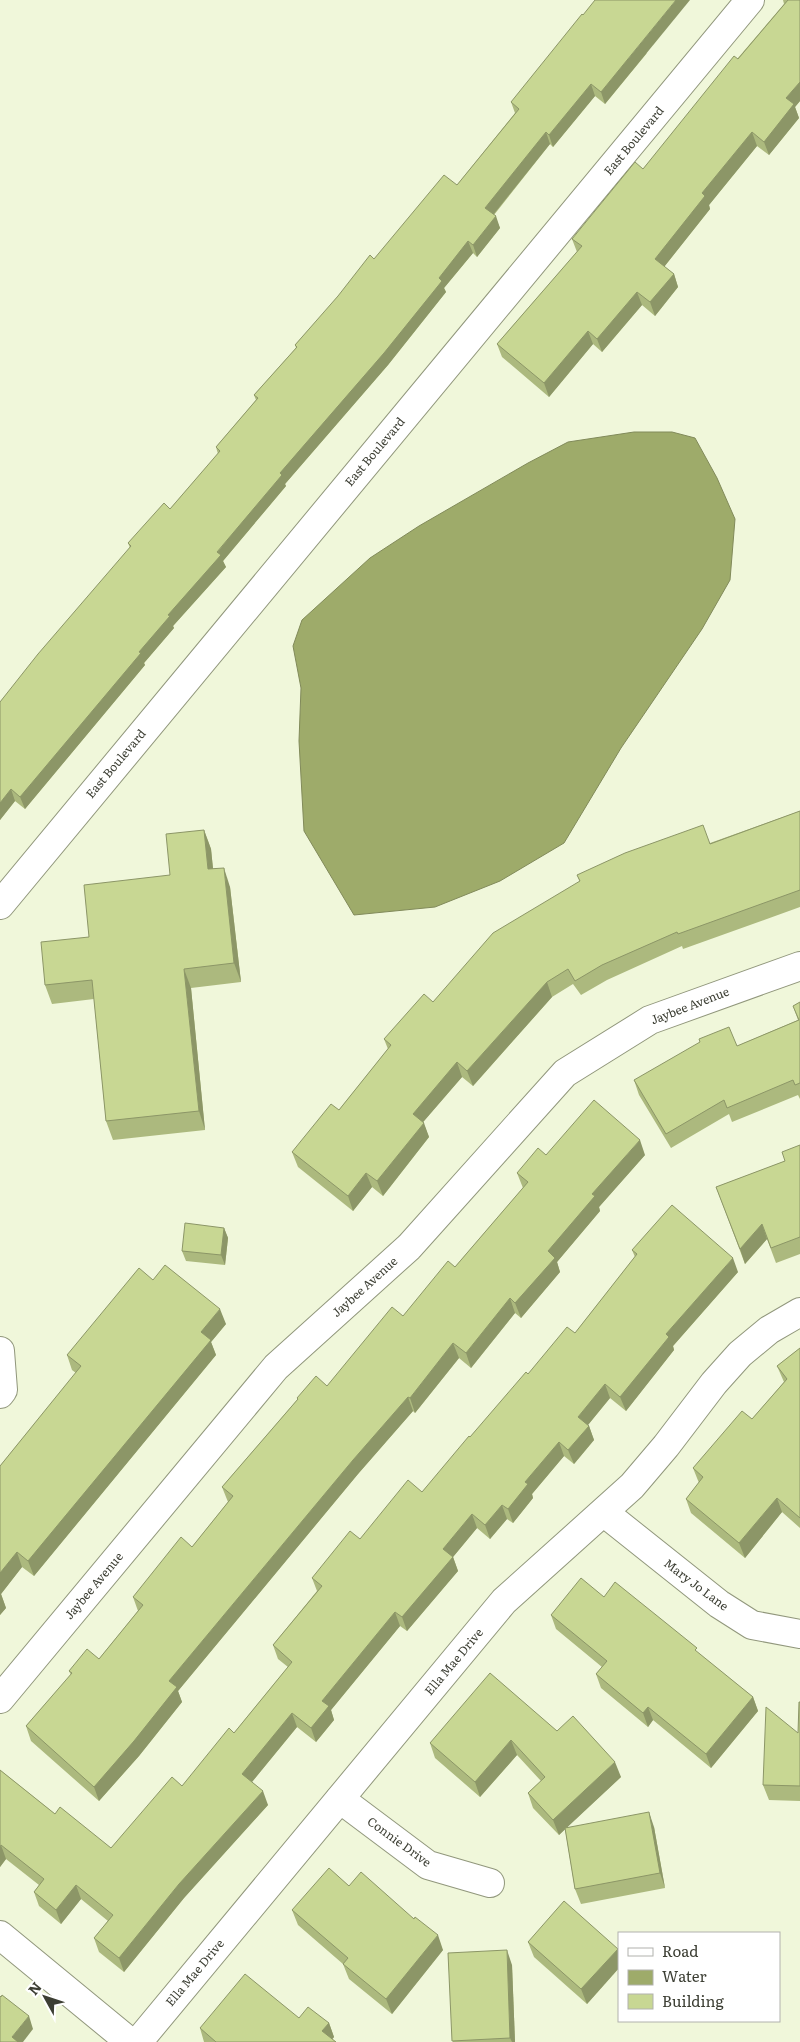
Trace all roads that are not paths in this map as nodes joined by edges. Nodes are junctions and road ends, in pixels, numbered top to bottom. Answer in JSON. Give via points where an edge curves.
{"nodes":[{"id":1,"x":750,"y":0,"type":"edge"},
{"id":2,"x":0,"y":905,"type":"edge"},
{"id":3,"x":800,"y":966,"type":"edge"},
{"id":4,"x":800,"y":1312,"type":"edge"},
{"id":5,"x":0,"y":1351,"type":"edge"},
{"id":6,"x":0,"y":1394,"type":"edge"},
{"id":7,"x":606,"y":1510,"type":"junction"},
{"id":8,"x":800,"y":1634,"type":"edge"},
{"id":9,"x":0,"y":1700,"type":"edge"},
{"id":10,"x":340,"y":1799,"type":"junction"},
{"id":11,"x":490,"y":1883,"type":"dead end"},
{"id":12,"x":0,"y":1935,"type":"edge"},
{"id":13,"x":130,"y":2042,"type":"edge"},
{"id":14,"x":138,"y":2042,"type":"edge"}],
"edges":[{"from":1,"to":2,"type":"street","name":"East Boulevard"},
{"from":3,"to":9,"type":"street","name":"Jaybee Avenue","via":[[650,1020],[565,1073],[409,1247],[276,1367]]},
{"from":4,"to":7,"type":"street","name":"Ella Mae Drive","via":[[769,1330],[740,1354],[632,1486]]},
{"from":5,"to":6,"type":"street","via":[[3,1390]]},
{"from":7,"to":8,"type":"street","name":"Mary Jo Lane","via":[[611,1518],[719,1604],[752,1625]]},
{"from":7,"to":10,"type":"street","name":"Ella Mae Drive","via":[[504,1601]]},
{"from":10,"to":11,"type":"street","name":"Connie Drive","via":[[428,1865]]},
{"from":10,"to":14,"type":"street","name":"Ella Mae Drive"},
{"from":12,"to":13,"type":"street"}]}
